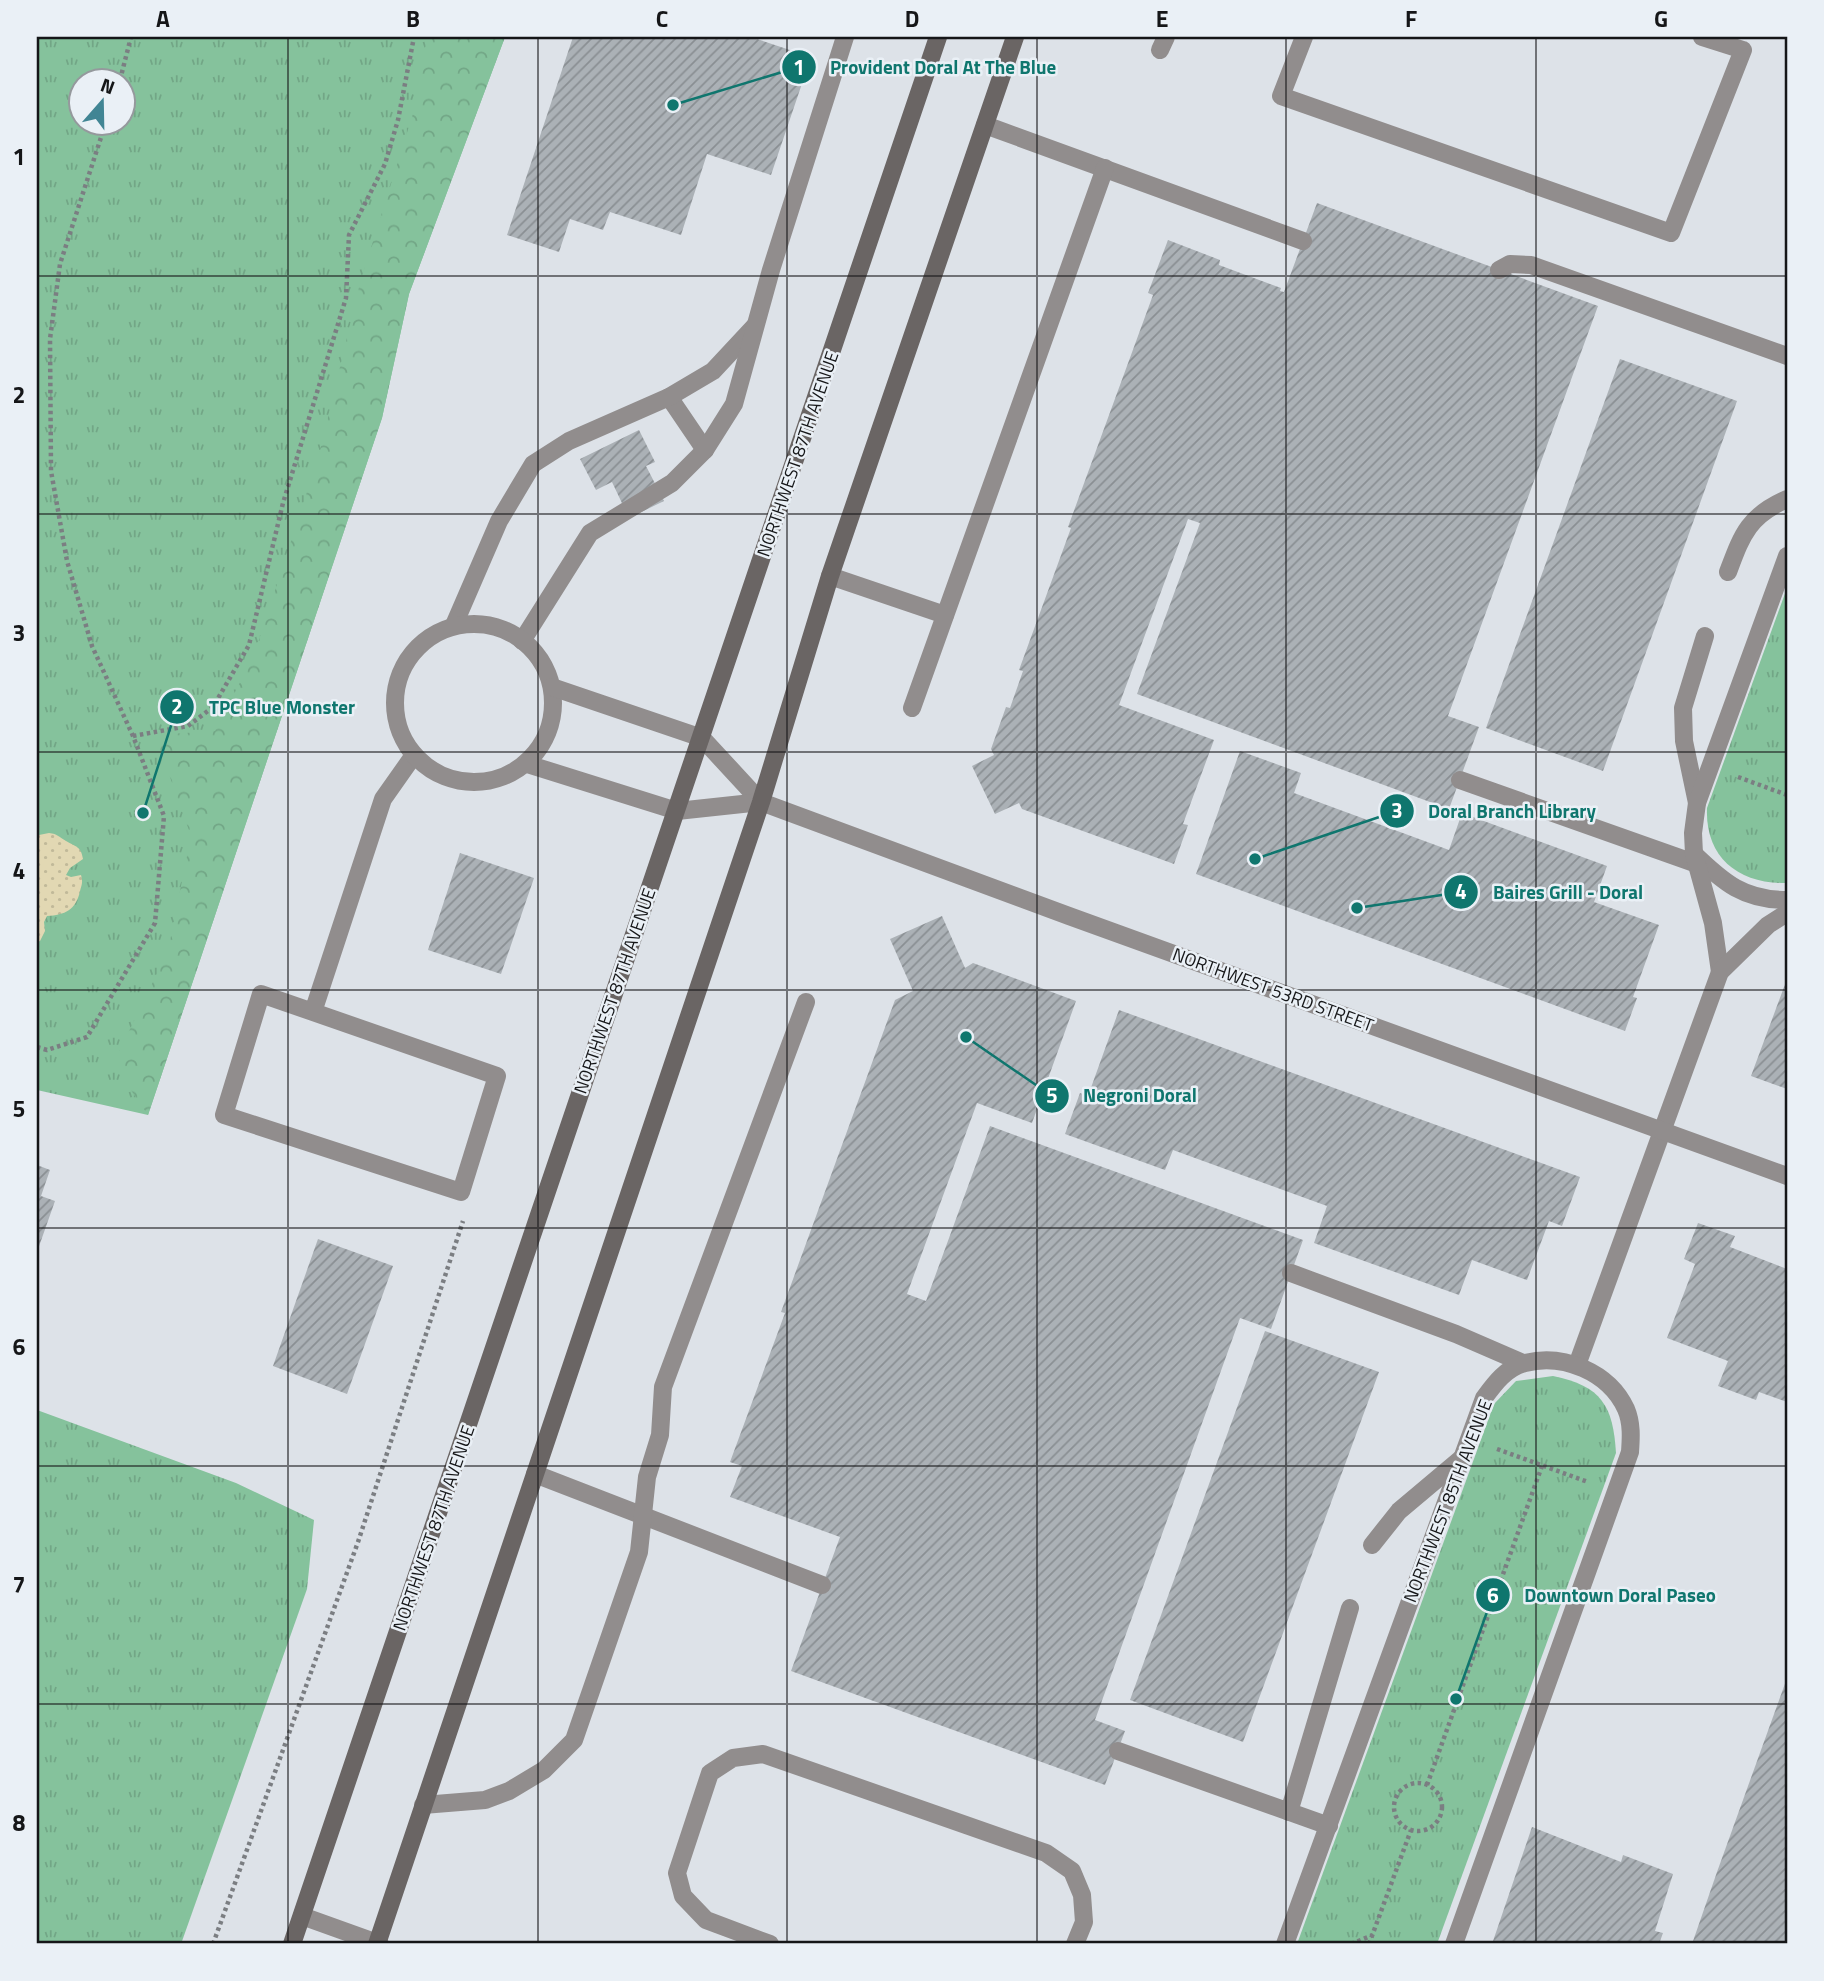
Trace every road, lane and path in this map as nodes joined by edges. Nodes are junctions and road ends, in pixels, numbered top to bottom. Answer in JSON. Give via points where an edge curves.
{"nodes":[{"id":1,"x":131,"y":37,"type":"edge"},
{"id":2,"x":414,"y":37,"type":"edge"},
{"id":3,"x":845,"y":37,"type":"edge"},
{"id":4,"x":938,"y":37,"type":"edge"},
{"id":5,"x":1015,"y":37,"type":"edge"},
{"id":6,"x":1304,"y":37,"type":"edge"},
{"id":7,"x":1702,"y":37,"type":"edge"},
{"id":8,"x":124,"y":66,"type":"edge"},
{"id":9,"x":985,"y":125,"type":"junction"},
{"id":10,"x":101,"y":136,"type":"edge"},
{"id":11,"x":1105,"y":168,"type":"junction"},
{"id":12,"x":1303,"y":241,"type":"dead end"},
{"id":13,"x":1499,"y":270,"type":"dead end"},
{"id":14,"x":756,"y":325,"type":"junction"},
{"id":15,"x":1787,"y":356,"type":"edge"},
{"id":16,"x":669,"y":397,"type":"junction"},
{"id":17,"x":705,"y":450,"type":"junction"},
{"id":18,"x":1787,"y":499,"type":"edge"},
{"id":19,"x":1787,"y":556,"type":"edge"},
{"id":20,"x":1728,"y":572,"type":"dead end"},
{"id":21,"x":830,"y":576,"type":"junction"},
{"id":22,"x":945,"y":615,"type":"junction"},
{"id":23,"x":454,"y":625,"type":"junction"},
{"id":24,"x":1705,"y":636,"type":"dead end"},
{"id":25,"x":523,"y":641,"type":"junction"},
{"id":26,"x":552,"y":687,"type":"junction"},
{"id":27,"x":912,"y":708,"type":"dead end"},
{"id":28,"x":133,"y":736,"type":"junction"},
{"id":29,"x":702,"y":738,"type":"junction"},
{"id":30,"x":414,"y":755,"type":"junction"},
{"id":31,"x":527,"y":764,"type":"junction"},
{"id":32,"x":1710,"y":767,"type":"junction"},
{"id":33,"x":1460,"y":780,"type":"dead end"},
{"id":34,"x":1787,"y":785,"type":"edge"},
{"id":35,"x":1786,"y":794,"type":"edge"},
{"id":36,"x":761,"y":802,"type":"junction"},
{"id":37,"x":1698,"y":803,"type":"junction"},
{"id":38,"x":677,"y":811,"type":"junction"},
{"id":39,"x":1696,"y":859,"type":"junction"},
{"id":40,"x":1787,"y":900,"type":"edge"},
{"id":41,"x":1787,"y":913,"type":"edge"},
{"id":42,"x":1720,"y":972,"type":"junction"},
{"id":43,"x":806,"y":1002,"type":"dead end"},
{"id":44,"x":313,"y":1012,"type":"junction"},
{"id":45,"x":37,"y":1047,"type":"edge"},
{"id":46,"x":1663,"y":1130,"type":"junction"},
{"id":47,"x":1787,"y":1176,"type":"edge"},
{"id":48,"x":461,"y":1192,"type":"junction"},
{"id":49,"x":1292,"y":1273,"type":"dead end"},
{"id":50,"x":1523,"y":1363,"type":"junction"},
{"id":51,"x":1577,"y":1365,"type":"junction"},
{"id":52,"x":1491,"y":1447,"type":"dead end"},
{"id":53,"x":1462,"y":1458,"type":"junction"},
{"id":54,"x":1542,"y":1466,"type":"junction"},
{"id":55,"x":535,"y":1474,"type":"junction"},
{"id":56,"x":1592,"y":1484,"type":"dead end"},
{"id":57,"x":644,"y":1515,"type":"junction"},
{"id":58,"x":1372,"y":1545,"type":"dead end"},
{"id":59,"x":822,"y":1585,"type":"dead end"},
{"id":60,"x":1350,"y":1608,"type":"dead end"},
{"id":61,"x":1118,"y":1751,"type":"dead end"},
{"id":62,"x":1427,"y":1785,"type":"junction"},
{"id":63,"x":423,"y":1805,"type":"junction"},
{"id":64,"x":1289,"y":1812,"type":"junction"},
{"id":65,"x":1329,"y":1826,"type":"junction"},
{"id":66,"x":1411,"y":1830,"type":"junction"},
{"id":67,"x":302,"y":1916,"type":"junction"},
{"id":68,"x":1373,"y":1935,"type":"junction"},
{"id":69,"x":213,"y":1944,"type":"edge"},
{"id":70,"x":292,"y":1944,"type":"edge"},
{"id":71,"x":378,"y":1944,"type":"edge"},
{"id":72,"x":770,"y":1944,"type":"edge"},
{"id":73,"x":1075,"y":1944,"type":"edge"},
{"id":74,"x":1285,"y":1944,"type":"edge"},
{"id":75,"x":1351,"y":1944,"type":"edge"},
{"id":76,"x":1369,"y":1944,"type":"edge"},
{"id":77,"x":1454,"y":1944,"type":"edge"}],
"edges":[{"from":1,"to":8,"type":"path"},
{"from":2,"to":28,"type":"path","via":[[385,164],[349,235],[346,298],[286,491],[248,645],[213,707],[188,726]]},
{"from":3,"to":14,"type":"street"},
{"from":4,"to":29,"type":"main road","name":"NORTHWEST 87TH AVENUE"},
{"from":5,"to":9,"type":"main road"},
{"from":6,"to":7,"type":"street","via":[[1281,96],[1671,233],[1743,50]]},
{"from":9,"to":11,"type":"street"},
{"from":9,"to":21,"type":"main road"},
{"from":10,"to":28,"type":"path","via":[[60,264],[50,339],[51,471],[67,561],[92,646]]},
{"from":11,"to":12,"type":"street"},
{"from":11,"to":22,"type":"street"},
{"from":13,"to":15,"type":"street","via":[[1510,264],[1531,265]]},
{"from":14,"to":16,"type":"street","via":[[713,371]]},
{"from":14,"to":17,"type":"street","via":[[734,404]]},
{"from":16,"to":17,"type":"street"},
{"from":16,"to":23,"type":"street","via":[[569,441],[533,464],[499,521]]},
{"from":17,"to":25,"type":"street","via":[[673,483],[590,533]]},
{"from":18,"to":20,"type":"street","via":[[1771,506],[1743,532]]},
{"from":19,"to":32,"type":"street"},
{"from":21,"to":22,"type":"street"},
{"from":21,"to":36,"type":"main road"},
{"from":22,"to":27,"type":"street"},
{"from":23,"to":25,"type":"street","via":[[484,625]]},
{"from":23,"to":30,"type":"street","via":[[414,651],[399,675],[394,703],[399,731]]},
{"from":24,"to":37,"type":"street","via":[[1683,708],[1684,741]]},
{"from":25,"to":26,"type":"street","via":[[546,668]]},
{"from":26,"to":29,"type":"street"},
{"from":26,"to":31,"type":"street","via":[[553,715],[544,742]]},
{"from":28,"to":45,"type":"path","via":[[164,816],[155,923],[87,1037],[47,1050]]},
{"from":29,"to":36,"type":"street","name":"NORTHWEST 53RD STREET"},
{"from":29,"to":38,"type":"main road","name":"NORTHWEST 87TH AVENUE"},
{"from":30,"to":31,"type":"street","via":[[433,771],[456,781],[505,777]]},
{"from":30,"to":44,"type":"street","via":[[383,799]]},
{"from":31,"to":38,"type":"street"},
{"from":32,"to":35,"type":"path"},
{"from":32,"to":37,"type":"street"},
{"from":33,"to":39,"type":"street"},
{"from":34,"to":35,"type":"path"},
{"from":36,"to":38,"type":"street","name":"NORTHWEST 53RD STREET"},
{"from":36,"to":46,"type":"street","name":"NORTHWEST 53RD STREET"},
{"from":36,"to":55,"type":"main road"},
{"from":37,"to":39,"type":"street","via":[[1693,833]]},
{"from":38,"to":67,"type":"main road","name":"NORTHWEST 87TH AVENUE"},
{"from":39,"to":40,"type":"street","via":[[1740,891]]},
{"from":39,"to":42,"type":"street"},
{"from":41,"to":42,"type":"street","via":[[1768,925]]},
{"from":42,"to":46,"type":"street"},
{"from":43,"to":57,"type":"street","via":[[663,1387],[660,1436],[647,1477]]},
{"from":44,"to":48,"type":"street","via":[[497,1076]]},
{"from":44,"to":48,"type":"street","via":[[261,994],[223,1115]]},
{"from":46,"to":47,"type":"street","name":"NORTHWEST 53RD STREET"},
{"from":46,"to":51,"type":"street"},
{"from":48,"to":69,"type":"path","via":[[464,1219],[358,1542]]},
{"from":49,"to":50,"type":"street"},
{"from":50,"to":51,"type":"street","via":[[1549,1360]]},
{"from":50,"to":53,"type":"street","name":"NORTHWEST 85TH AVENUE","via":[[1499,1378],[1484,1398]]},
{"from":51,"to":77,"type":"street","via":[[1615,1391],[1627,1411],[1630,1452]]},
{"from":52,"to":54,"type":"path"},
{"from":53,"to":58,"type":"street","via":[[1399,1511]]},
{"from":53,"to":65,"type":"street","name":"NORTHWEST 85TH AVENUE"},
{"from":54,"to":56,"type":"path"},
{"from":54,"to":62,"type":"path"},
{"from":55,"to":57,"type":"street"},
{"from":55,"to":63,"type":"main road"},
{"from":57,"to":59,"type":"street"},
{"from":57,"to":63,"type":"street","via":[[639,1552],[574,1740],[544,1770],[509,1791],[485,1800]]},
{"from":60,"to":64,"type":"street"},
{"from":61,"to":64,"type":"street"},
{"from":62,"to":66,"type":"path","via":[[1441,1800],[1440,1817],[1430,1829]]},
{"from":62,"to":66,"type":"path","via":[[1410,1785],[1395,1800],[1399,1822]]},
{"from":63,"to":71,"type":"main road"},
{"from":64,"to":65,"type":"street"},
{"from":65,"to":74,"type":"street","name":"NORTHWEST 85TH AVENUE"},
{"from":66,"to":68,"type":"path"},
{"from":67,"to":70,"type":"main road","name":"NORTHWEST 87TH AVENUE"},
{"from":67,"to":71,"type":"street"},
{"from":68,"to":75,"type":"path"},
{"from":68,"to":76,"type":"path"},
{"from":72,"to":73,"type":"street","via":[[706,1920],[683,1896],[677,1873],[710,1773],[733,1758],[763,1754],[1046,1853],[1072,1871],[1082,1895],[1084,1922]]}]}
